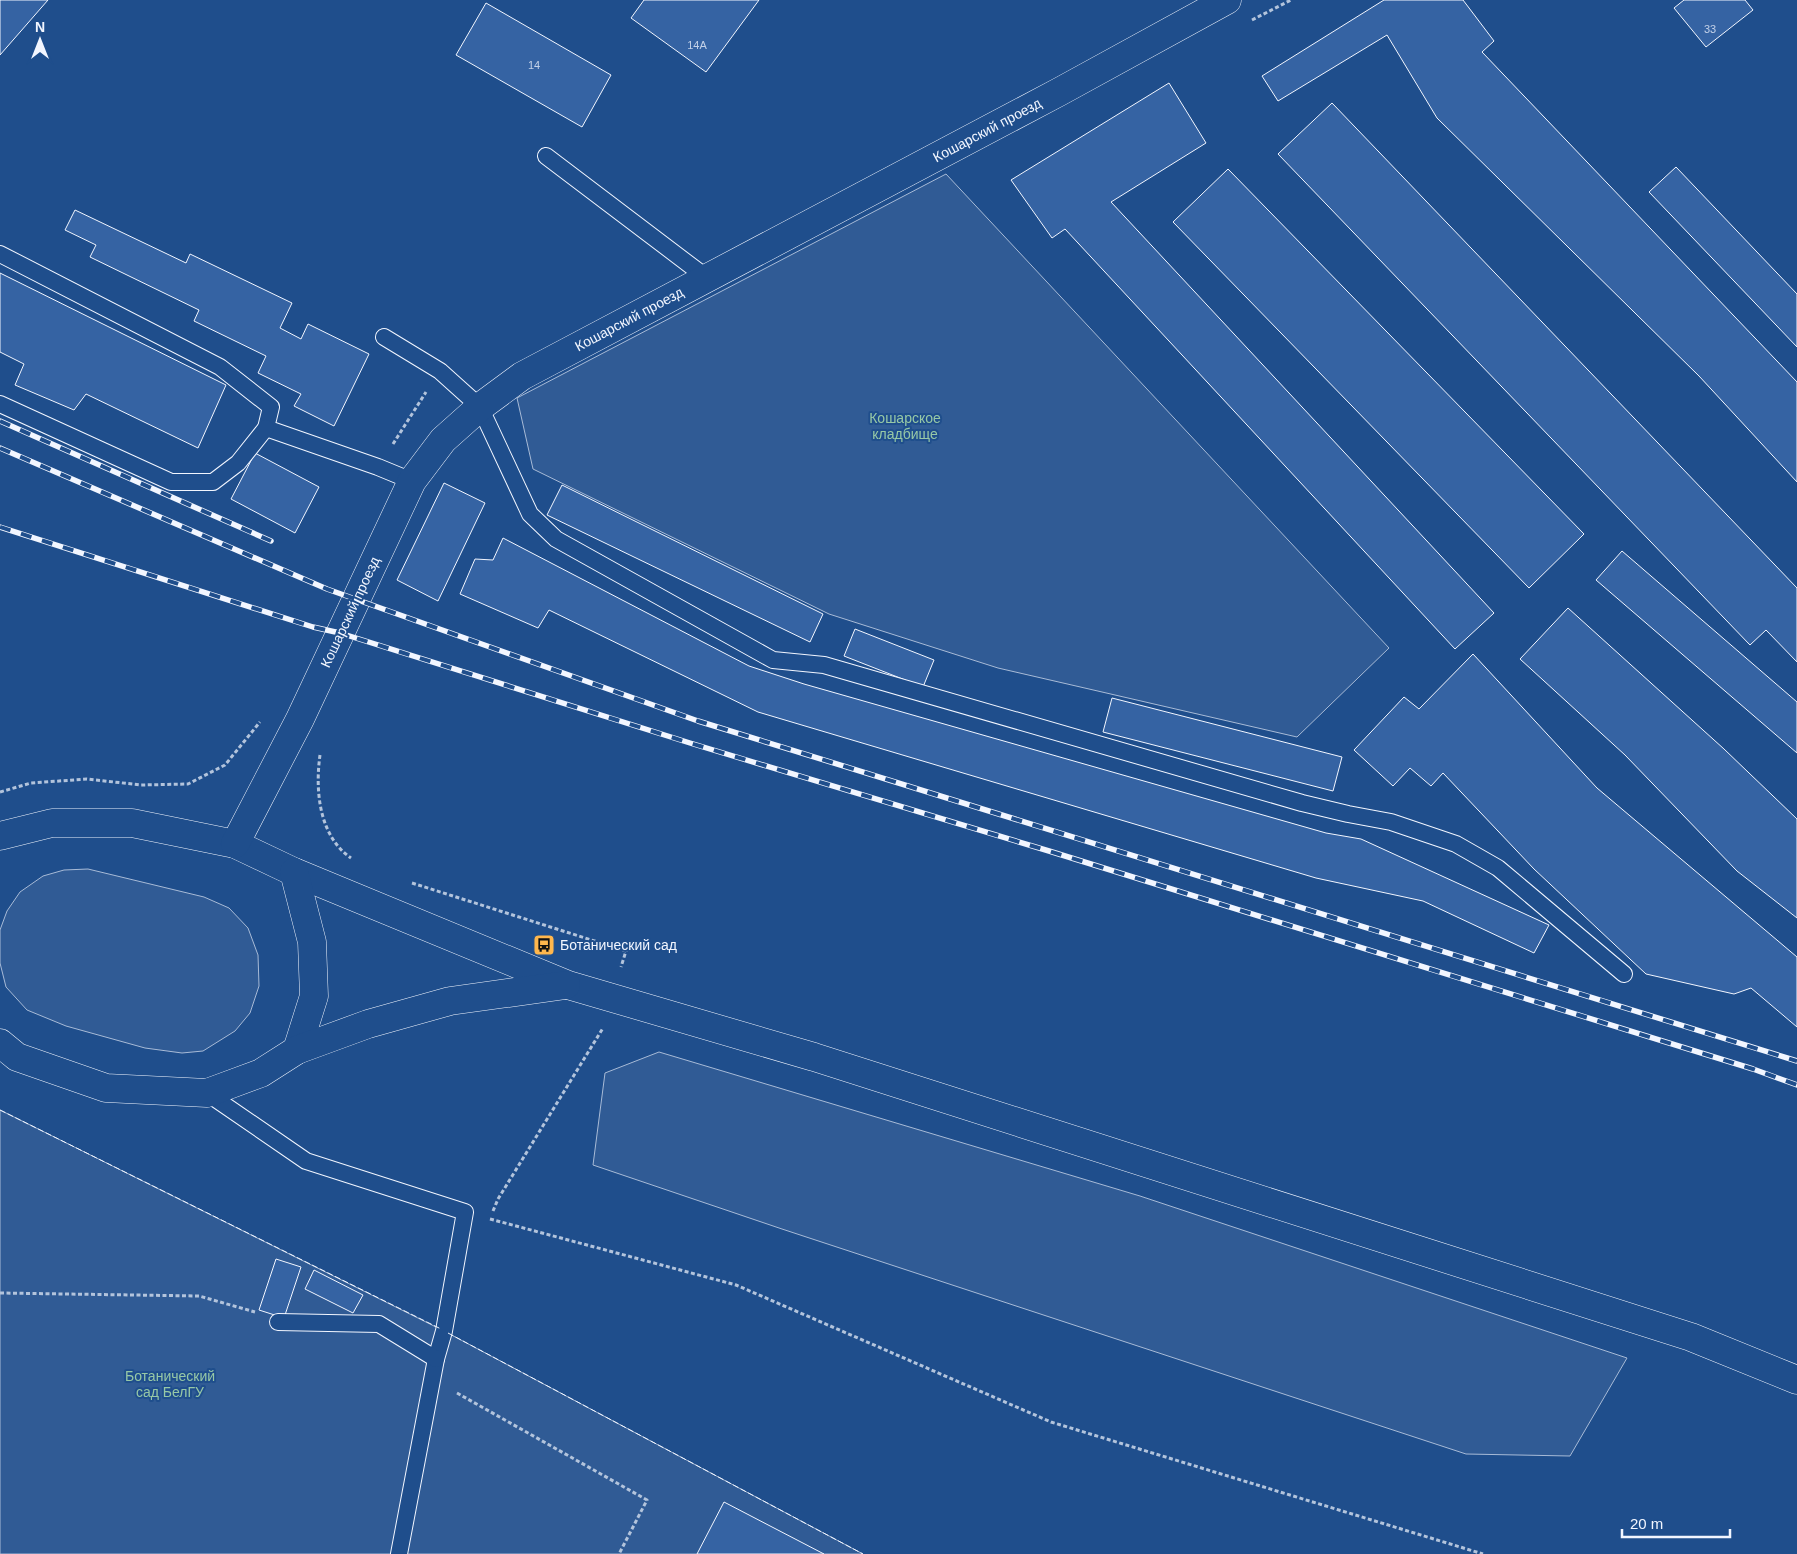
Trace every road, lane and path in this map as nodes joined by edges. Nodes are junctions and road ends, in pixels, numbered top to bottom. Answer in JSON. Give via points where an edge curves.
{"nodes":[{"id":1,"x":1227,"y":0,"type":"edge"},
{"id":2,"x":546,"y":156,"type":"dead end"},
{"id":3,"x":0,"y":254,"type":"edge"},
{"id":4,"x":707,"y":278,"type":"junction"},
{"id":5,"x":384,"y":338,"type":"dead end"},
{"id":6,"x":440,"y":371,"type":"junction"},
{"id":7,"x":0,"y":404,"type":"edge"},
{"id":8,"x":480,"y":407,"type":"junction"},
{"id":9,"x":266,"y":428,"type":"junction"},
{"id":10,"x":378,"y":467,"type":"junction"},
{"id":11,"x":412,"y":481,"type":"junction"},
{"id":12,"x":266,"y":714,"type":"dead end"},
{"id":13,"x":320,"y":754,"type":"dead end"},
{"id":14,"x":0,"y":792,"type":"edge"},
{"id":15,"x":0,"y":836,"type":"edge"},
{"id":16,"x":236,"y":844,"type":"junction"},
{"id":17,"x":354,"y":860,"type":"dead end"},
{"id":18,"x":294,"y":872,"type":"junction"},
{"id":19,"x":404,"y":880,"type":"dead end"},
{"id":20,"x":1624,"y":974,"type":"dead end"},
{"id":21,"x":568,"y":985,"type":"junction"},
{"id":22,"x":612,"y":997,"type":"junction"},
{"id":23,"x":0,"y":1043,"type":"edge"},
{"id":24,"x":297,"y":1050,"type":"junction"},
{"id":25,"x":207,"y":1093,"type":"junction"},
{"id":26,"x":465,"y":1212,"type":"junction"},
{"id":27,"x":490,"y":1218,"type":"junction"},
{"id":28,"x":487,"y":1228,"type":"dead end"},
{"id":29,"x":0,"y":1293,"type":"edge"},
{"id":30,"x":278,"y":1322,"type":"joint"},
{"id":31,"x":436,"y":1359,"type":"junction"},
{"id":32,"x":1797,"y":1380,"type":"edge"},
{"id":33,"x":453,"y":1390,"type":"dead end"},
{"id":34,"x":399,"y":1554,"type":"edge"},
{"id":35,"x":619,"y":1554,"type":"edge"},
{"id":36,"x":1483,"y":1554,"type":"edge"}],
"edges":[{"from":1,"to":4,"type":"main road","name":"Кошарский проезд"},
{"from":2,"to":4,"type":"lane"},
{"from":3,"to":9,"type":"lane","via":[[220,367],[271,407]]},
{"from":4,"to":8,"type":"main road","name":"Кошарский проезд","via":[[522,376]]},
{"from":5,"to":6,"type":"lane"},
{"from":6,"to":8,"type":"lane"},
{"from":6,"to":10,"type":"path"},
{"from":7,"to":9,"type":"lane","via":[[171,482],[213,482],[238,463]]},
{"from":8,"to":11,"type":"main road","name":"Кошарский проезд","via":[[440,442]]},
{"from":8,"to":20,"type":"lane","via":[[530,514],[556,539],[773,660],[824,665],[1302,803],[1391,822],[1456,844],[1498,868]]},
{"from":9,"to":10,"type":"lane"},
{"from":10,"to":11,"type":"lane"},
{"from":11,"to":16,"type":"main road","name":"Кошарский проезд","via":[[300,719]]},
{"from":12,"to":14,"type":"path","via":[[225,766],[188,784],[87,779],[31,783]]},
{"from":13,"to":17,"type":"path","via":[[320,801],[326,829],[342,851]]},
{"from":15,"to":16,"type":"main road","via":[[52,823],[132,823]]},
{"from":16,"to":18,"type":"main road"},
{"from":18,"to":21,"type":"main road"},
{"from":18,"to":24,"type":"main road","via":[[312,942],[314,996]]},
{"from":19,"to":22,"type":"path","via":[[626,950]]},
{"from":21,"to":22,"type":"main road"},
{"from":21,"to":24,"type":"main road","via":[[450,1001],[368,1024]]},
{"from":22,"to":27,"type":"path","via":[[602,1029],[498,1199]]},
{"from":22,"to":32,"type":"main road","via":[[814,1057],[1691,1337]]},
{"from":23,"to":25,"type":"main road","via":[[17,1057],[106,1088]]},
{"from":24,"to":25,"type":"main road","via":[[261,1073]]},
{"from":25,"to":26,"type":"lane","via":[[306,1161]]},
{"from":26,"to":27,"type":"path"},
{"from":26,"to":31,"type":"lane"},
{"from":27,"to":28,"type":"path"},
{"from":27,"to":36,"type":"path","via":[[736,1285],[1051,1422]]},
{"from":29,"to":30,"type":"path","via":[[199,1296]]},
{"from":30,"to":31,"type":"lane","via":[[380,1324]]},
{"from":31,"to":34,"type":"lane"},
{"from":33,"to":35,"type":"path","via":[[647,1500]]}]}
